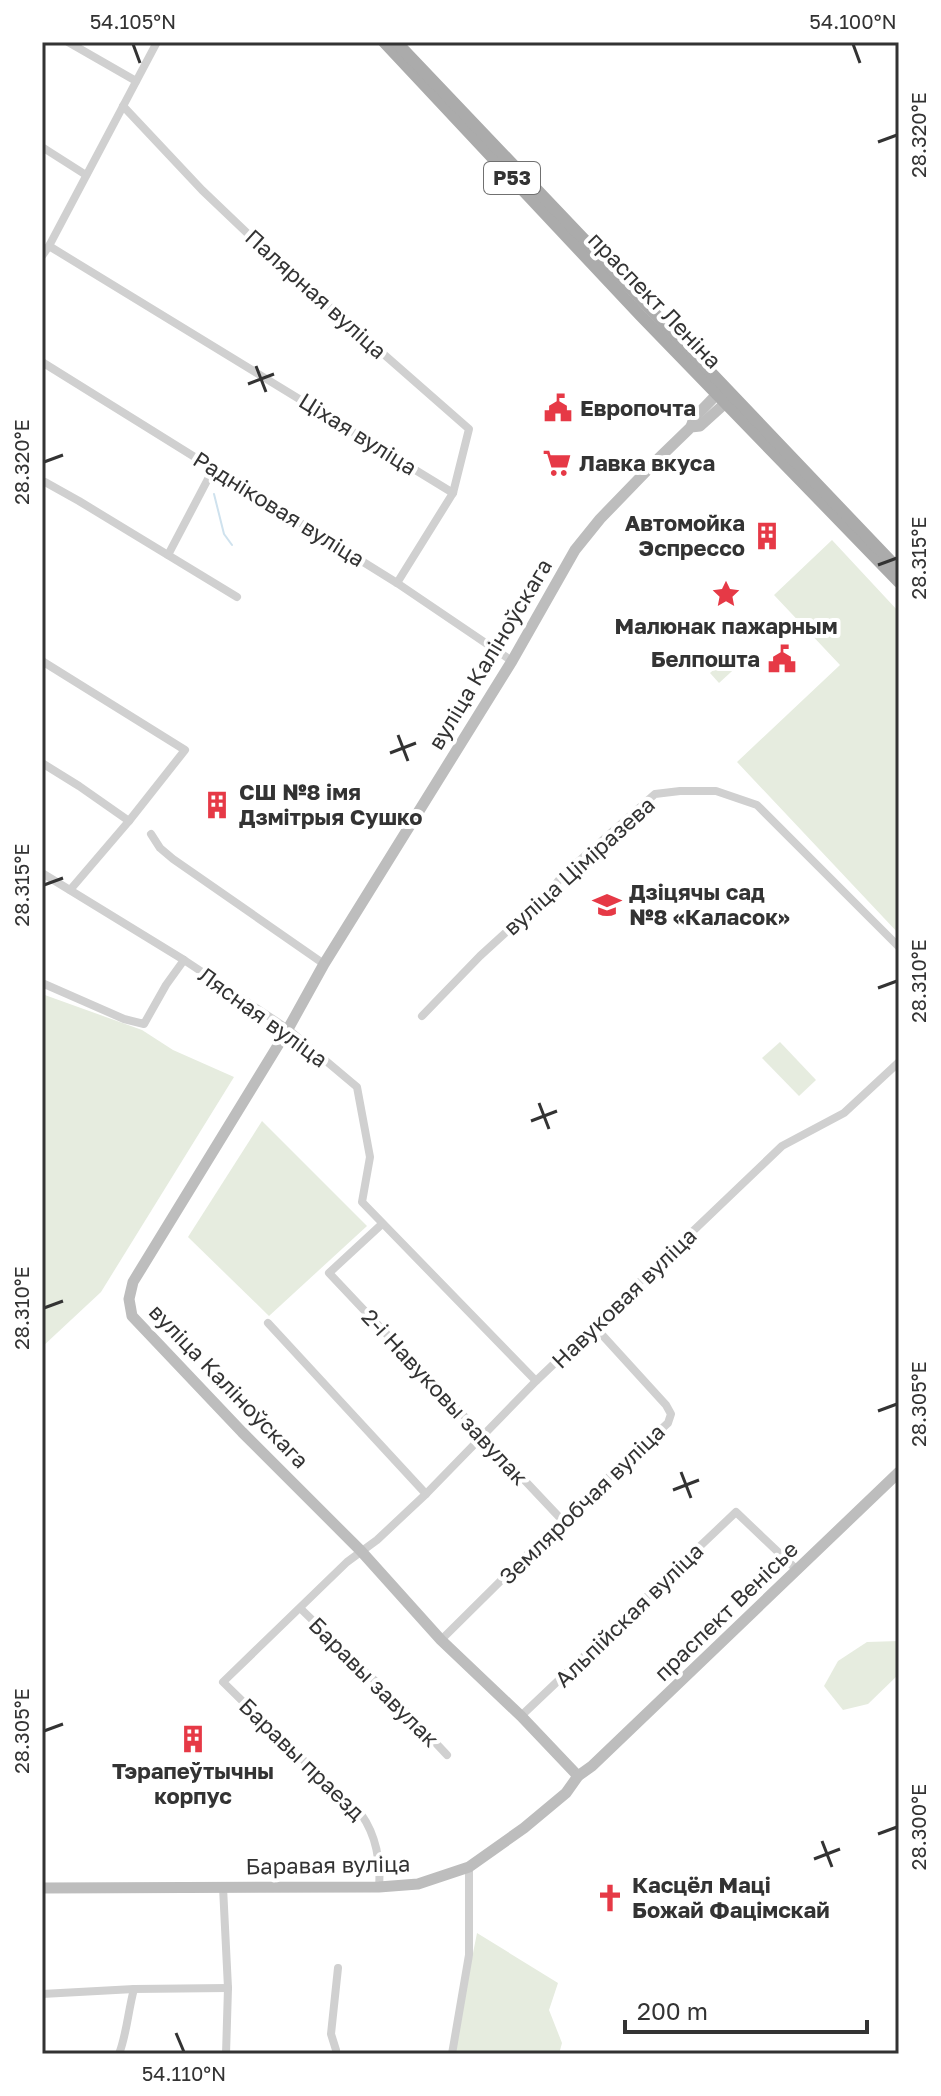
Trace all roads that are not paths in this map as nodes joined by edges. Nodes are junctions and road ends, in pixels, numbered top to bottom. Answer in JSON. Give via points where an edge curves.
{"nodes":[{"id":1,"x":68,"y":42,"type":"edge"},
{"id":2,"x":157,"y":42,"type":"edge"},
{"id":3,"x":384,"y":42,"type":"edge"},
{"id":4,"x":396,"y":42,"type":"edge"},
{"id":5,"x":136,"y":81,"type":"junction"},
{"id":6,"x":123,"y":106,"type":"junction"},
{"id":7,"x":42,"y":147,"type":"edge"},
{"id":8,"x":86,"y":175,"type":"junction"},
{"id":9,"x":49,"y":246,"type":"junction"},
{"id":10,"x":42,"y":256,"type":"edge"},
{"id":11,"x":42,"y":362,"type":"edge"},
{"id":12,"x":725,"y":395,"type":"junction"},
{"id":13,"x":217,"y":471,"type":"junction"},
{"id":14,"x":45,"y":482,"type":"dead end"},
{"id":15,"x":453,"y":493,"type":"junction"},
{"id":16,"x":168,"y":555,"type":"junction"},
{"id":17,"x":899,"y":570,"type":"edge"},
{"id":18,"x":899,"y":582,"type":"edge"},
{"id":19,"x":397,"y":583,"type":"junction"},
{"id":20,"x":237,"y":597,"type":"dead end"},
{"id":21,"x":42,"y":661,"type":"edge"},
{"id":22,"x":512,"y":661,"type":"junction"},
{"id":23,"x":42,"y":763,"type":"edge"},
{"id":24,"x":129,"y":821,"type":"junction"},
{"id":25,"x":151,"y":834,"type":"dead end"},
{"id":26,"x":42,"y":873,"type":"edge"},
{"id":27,"x":70,"y":890,"type":"junction"},
{"id":28,"x":899,"y":947,"type":"edge"},
{"id":29,"x":184,"y":960,"type":"junction"},
{"id":30,"x":324,"y":964,"type":"junction"},
{"id":31,"x":42,"y":983,"type":"edge"},
{"id":32,"x":422,"y":1016,"type":"dead end"},
{"id":33,"x":288,"y":1029,"type":"junction"},
{"id":34,"x":899,"y":1062,"type":"edge"},
{"id":35,"x":382,"y":1224,"type":"junction"},
{"id":36,"x":268,"y":1323,"type":"dead end"},
{"id":37,"x":594,"y":1326,"type":"junction"},
{"id":38,"x":536,"y":1381,"type":"junction"},
{"id":39,"x":482,"y":1437,"type":"junction"},
{"id":40,"x":899,"y":1472,"type":"edge"},
{"id":41,"x":426,"y":1494,"type":"junction"},
{"id":42,"x":562,"y":1520,"type":"junction"},
{"id":43,"x":361,"y":1551,"type":"junction"},
{"id":44,"x":797,"y":1570,"type":"junction"},
{"id":45,"x":301,"y":1609,"type":"junction"},
{"id":46,"x":441,"y":1640,"type":"junction"},
{"id":47,"x":521,"y":1716,"type":"junction"},
{"id":48,"x":447,"y":1755,"type":"dead end"},
{"id":49,"x":578,"y":1776,"type":"junction"},
{"id":50,"x":469,"y":1867,"type":"junction"},
{"id":51,"x":223,"y":1887,"type":"junction"},
{"id":52,"x":379,"y":1887,"type":"junction"},
{"id":53,"x":42,"y":1888,"type":"edge"},
{"id":54,"x":338,"y":1968,"type":"dead end"},
{"id":55,"x":228,"y":1988,"type":"junction"},
{"id":56,"x":134,"y":1989,"type":"junction"},
{"id":57,"x":42,"y":1994,"type":"edge"},
{"id":58,"x":336,"y":2053,"type":"edge"},
{"id":59,"x":119,"y":2054,"type":"edge"},
{"id":60,"x":226,"y":2054,"type":"edge"},
{"id":61,"x":452,"y":2054,"type":"edge"}],
"edges":[{"from":1,"to":5,"type":"street"},
{"from":2,"to":5,"type":"street"},
{"from":3,"to":12,"type":"main road","name":"праспект Леніна","number":"Р53"},
{"from":4,"to":12,"type":"main road","name":"праспект Леніна","number":"Р53"},
{"from":5,"to":6,"type":"street"},
{"from":6,"to":8,"type":"street"},
{"from":6,"to":15,"type":"street","name":"Палярная вуліца","via":[[266,251],[469,429]]},
{"from":7,"to":8,"type":"street"},
{"from":8,"to":9,"type":"street"},
{"from":9,"to":10,"type":"street"},
{"from":9,"to":15,"type":"street","name":"Ціхая вуліца"},
{"from":11,"to":13,"type":"street","name":"Радніковая вуліца"},
{"from":12,"to":17,"type":"main road","name":"праспект Леніна","number":"Р53"},
{"from":12,"to":18,"type":"main road","name":"праспект Леніна","number":"Р53"},
{"from":12,"to":22,"type":"street","name":"вуліца Каліноўскага","via":[[700,426],[691,427],[588,532]]},
{"from":13,"to":16,"type":"street"},
{"from":13,"to":19,"type":"street","name":"Радніковая вуліца"},
{"from":14,"to":16,"type":"street"},
{"from":15,"to":19,"type":"street"},
{"from":16,"to":20,"type":"street"},
{"from":19,"to":22,"type":"street","name":"Радніковая вуліца"},
{"from":21,"to":24,"type":"street","via":[[185,750]]},
{"from":22,"to":30,"type":"street","name":"вуліца Каліноўскага"},
{"from":23,"to":24,"type":"street"},
{"from":24,"to":27,"type":"street"},
{"from":25,"to":30,"type":"street","via":[[173,859]]},
{"from":26,"to":27,"type":"street","name":"Лясная вуліца"},
{"from":27,"to":29,"type":"street","name":"Лясная вуліца"},
{"from":28,"to":32,"type":"street","name":"вуліца Ціміразева","via":[[757,805],[716,791],[655,794],[562,876]]},
{"from":29,"to":31,"type":"street","via":[[144,1024]]},
{"from":29,"to":33,"type":"street","name":"Лясная вуліца"},
{"from":30,"to":33,"type":"street","name":"вуліца Каліноўскага"},
{"from":33,"to":35,"type":"street","name":"Лясная вуліца","via":[[357,1087],[370,1157],[362,1202]]},
{"from":33,"to":43,"type":"street","name":"вуліца Каліноўскага","via":[[133,1282],[129,1299],[132,1316]]},
{"from":34,"to":37,"type":"street","name":"Навуковая вуліца","via":[[844,1113],[782,1146]]},
{"from":35,"to":38,"type":"street"},
{"from":35,"to":39,"type":"street","name":"2-і Навуковы завулак","via":[[329,1273]]},
{"from":36,"to":41,"type":"street"},
{"from":37,"to":38,"type":"street","name":"Навуковая вуліца"},
{"from":37,"to":42,"type":"street","name":"Земляробчая вуліца","via":[[671,1414],[668,1423]]},
{"from":38,"to":39,"type":"street","name":"Навуковая вуліца"},
{"from":39,"to":41,"type":"street","name":"Навуковая вуліца"},
{"from":39,"to":42,"type":"street","name":"2-і Навуковы завулак"},
{"from":40,"to":44,"type":"street","name":"праспект Венісье"},
{"from":41,"to":43,"type":"street","name":"Навуковая вуліца"},
{"from":42,"to":46,"type":"street","name":"Земляробчая вуліца"},
{"from":43,"to":45,"type":"street","name":"Баравы праезд"},
{"from":43,"to":46,"type":"street","name":"вуліца Каліноўскага"},
{"from":44,"to":47,"type":"street","name":"Альпійская вуліца","via":[[736,1512]]},
{"from":44,"to":49,"type":"street","name":"праспект Венісье"},
{"from":45,"to":48,"type":"street","name":"Баравы завулак"},
{"from":45,"to":52,"type":"street","name":"Баравы праезд","via":[[223,1682],[361,1814],[381,1868]]},
{"from":46,"to":47,"type":"street","name":"вуліца Каліноўскага"},
{"from":47,"to":49,"type":"street","name":"вуліца Каліноўскага"},
{"from":49,"to":50,"type":"street","name":"Баравая вуліца","via":[[566,1793]]},
{"from":50,"to":52,"type":"street","name":"Баравая вуліца","via":[[418,1884]]},
{"from":50,"to":61,"type":"street","via":[[469,1955]]},
{"from":51,"to":52,"type":"street","name":"Баравая вуліца"},
{"from":51,"to":53,"type":"street","name":"Баравая вуліца"},
{"from":51,"to":55,"type":"street"},
{"from":54,"to":58,"type":"street","via":[[331,2034]]},
{"from":55,"to":56,"type":"street"},
{"from":55,"to":60,"type":"street"},
{"from":56,"to":57,"type":"street"},
{"from":56,"to":59,"type":"street"}]}
